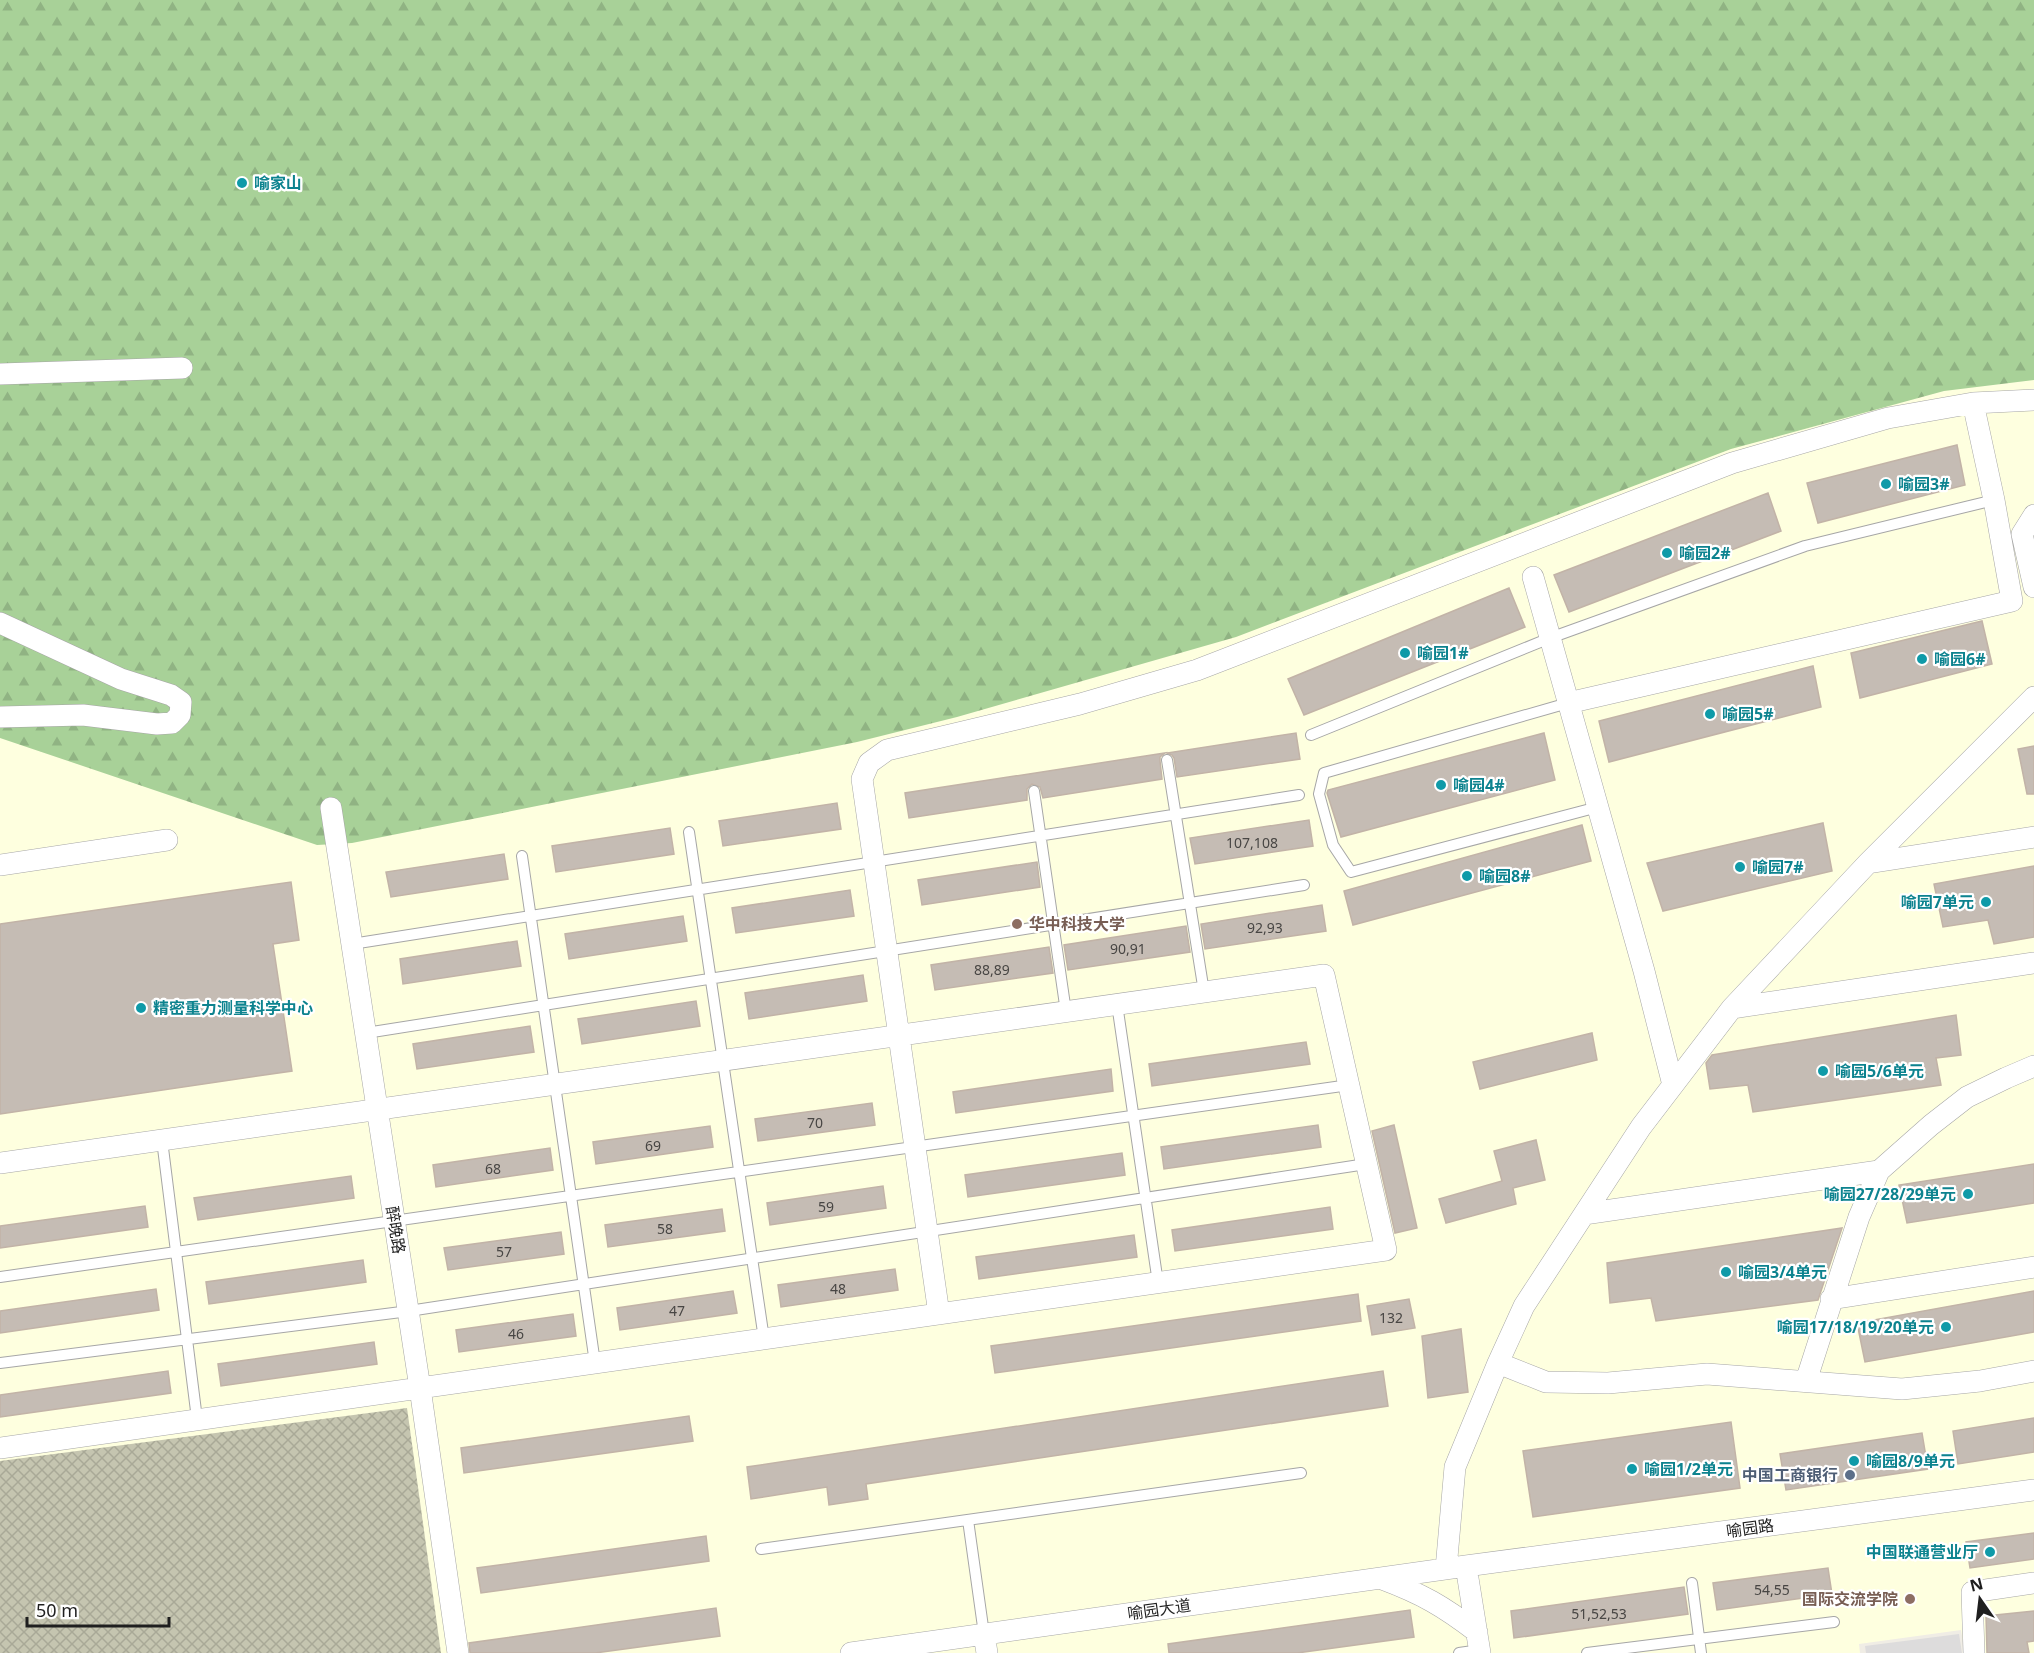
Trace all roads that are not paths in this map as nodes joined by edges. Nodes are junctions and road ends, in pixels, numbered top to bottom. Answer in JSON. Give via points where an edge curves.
{"nodes":[{"id":1,"x":182,"y":368,"type":"dead end"},
{"id":2,"x":0,"y":374,"type":"edge"},
{"id":3,"x":2034,"y":400,"type":"edge"},
{"id":4,"x":1973,"y":403,"type":"junction"},
{"id":5,"x":1994,"y":501,"type":"junction"},
{"id":6,"x":2034,"y":515,"type":"edge"},
{"id":7,"x":1533,"y":577,"type":"dead end"},
{"id":8,"x":2034,"y":587,"type":"edge"},
{"id":9,"x":0,"y":623,"type":"edge"},
{"id":10,"x":1550,"y":638,"type":"junction"},
{"id":11,"x":2034,"y":697,"type":"edge"},
{"id":12,"x":1568,"y":703,"type":"junction"},
{"id":13,"x":0,"y":717,"type":"edge"},
{"id":14,"x":1311,"y":735,"type":"dead end"},
{"id":15,"x":1167,"y":760,"type":"dead end"},
{"id":16,"x":1034,"y":791,"type":"dead end"},
{"id":17,"x":1299,"y":795,"type":"dead end"},
{"id":18,"x":1598,"y":807,"type":"junction"},
{"id":19,"x":331,"y":808,"type":"dead end"},
{"id":20,"x":1176,"y":815,"type":"junction"},
{"id":21,"x":689,"y":832,"type":"dead end"},
{"id":22,"x":1041,"y":836,"type":"junction"},
{"id":23,"x":2034,"y":837,"type":"edge"},
{"id":24,"x":167,"y":840,"type":"dead end"},
{"id":25,"x":522,"y":856,"type":"dead end"},
{"id":26,"x":874,"y":862,"type":"junction"},
{"id":27,"x":1868,"y":863,"type":"junction"},
{"id":28,"x":0,"y":865,"type":"edge"},
{"id":29,"x":1304,"y":885,"type":"dead end"},
{"id":30,"x":698,"y":890,"type":"junction"},
{"id":31,"x":1190,"y":903,"type":"junction"},
{"id":32,"x":530,"y":916,"type":"junction"},
{"id":33,"x":1054,"y":925,"type":"junction"},
{"id":34,"x":352,"y":944,"type":"junction"},
{"id":35,"x":887,"y":951,"type":"junction"},
{"id":36,"x":2034,"y":963,"type":"edge"},
{"id":37,"x":711,"y":979,"type":"junction"},
{"id":38,"x":1204,"y":992,"type":"junction"},
{"id":39,"x":1117,"y":1004,"type":"junction"},
{"id":40,"x":543,"y":1005,"type":"junction"},
{"id":41,"x":1732,"y":1008,"type":"junction"},
{"id":42,"x":1066,"y":1012,"type":"junction"},
{"id":43,"x":366,"y":1033,"type":"junction"},
{"id":44,"x":899,"y":1036,"type":"junction"},
{"id":45,"x":723,"y":1060,"type":"junction"},
{"id":46,"x":2034,"y":1066,"type":"edge"},
{"id":47,"x":555,"y":1084,"type":"junction"},
{"id":48,"x":1349,"y":1085,"type":"junction"},
{"id":49,"x":1673,"y":1085,"type":"junction"},
{"id":50,"x":377,"y":1109,"type":"junction"},
{"id":51,"x":1133,"y":1116,"type":"junction"},
{"id":52,"x":162,"y":1140,"type":"junction"},
{"id":53,"x":915,"y":1147,"type":"junction"},
{"id":54,"x":0,"y":1163,"type":"edge"},
{"id":55,"x":1366,"y":1164,"type":"junction"},
{"id":56,"x":1879,"y":1171,"type":"junction"},
{"id":57,"x":739,"y":1172,"type":"junction"},
{"id":58,"x":571,"y":1197,"type":"junction"},
{"id":59,"x":1146,"y":1198,"type":"junction"},
{"id":60,"x":1584,"y":1214,"type":"junction"},
{"id":61,"x":394,"y":1222,"type":"junction"},
{"id":62,"x":927,"y":1232,"type":"junction"},
{"id":63,"x":176,"y":1252,"type":"junction"},
{"id":64,"x":752,"y":1259,"type":"junction"},
{"id":65,"x":2034,"y":1267,"type":"edge"},
{"id":66,"x":0,"y":1277,"type":"edge"},
{"id":67,"x":1158,"y":1283,"type":"junction"},
{"id":68,"x":584,"y":1285,"type":"junction"},
{"id":69,"x":1831,"y":1299,"type":"junction"},
{"id":70,"x":409,"y":1311,"type":"junction"},
{"id":71,"x":939,"y":1314,"type":"junction"},
{"id":72,"x":764,"y":1339,"type":"junction"},
{"id":73,"x":187,"y":1340,"type":"junction"},
{"id":74,"x":0,"y":1363,"type":"edge"},
{"id":75,"x":595,"y":1363,"type":"junction"},
{"id":76,"x":1498,"y":1364,"type":"junction"},
{"id":77,"x":2034,"y":1371,"type":"edge"},
{"id":78,"x":1806,"y":1381,"type":"junction"},
{"id":79,"x":420,"y":1388,"type":"junction"},
{"id":80,"x":197,"y":1419,"type":"junction"},
{"id":81,"x":0,"y":1448,"type":"edge"},
{"id":82,"x":1301,"y":1473,"type":"dead end"},
{"id":83,"x":2034,"y":1490,"type":"edge"},
{"id":84,"x":968,"y":1520,"type":"junction"},
{"id":85,"x":761,"y":1549,"type":"dead end"},
{"id":86,"x":1456,"y":1567,"type":"junction"},
{"id":87,"x":1379,"y":1578,"type":"junction"},
{"id":88,"x":1692,"y":1583,"type":"dead end"},
{"id":89,"x":2034,"y":1583,"type":"edge"},
{"id":90,"x":1834,"y":1622,"type":"dead end"},
{"id":91,"x":1699,"y":1639,"type":"junction"},
{"id":92,"x":986,"y":1644,"type":"edge"},
{"id":93,"x":1474,"y":1647,"type":"edge"},
{"id":94,"x":458,"y":1653,"type":"edge"},
{"id":95,"x":851,"y":1653,"type":"edge"},
{"id":96,"x":1587,"y":1653,"type":"edge"},
{"id":97,"x":1701,"y":1653,"type":"edge"},
{"id":98,"x":1974,"y":1653,"type":"edge"}],
"edges":[{"from":1,"to":2,"type":"street"},
{"from":3,"to":4,"type":"street"},
{"from":4,"to":5,"type":"street"},
{"from":4,"to":26,"type":"street","via":[[1888,418],[1732,463],[1197,670],[1080,704],[887,750],[869,763],[862,779]]},
{"from":5,"to":10,"type":"lane","via":[[1805,546]]},
{"from":5,"to":12,"type":"street","via":[[2012,601]]},
{"from":6,"to":8,"type":"street","via":[[2022,534]]},
{"from":7,"to":10,"type":"street"},
{"from":9,"to":13,"type":"street","via":[[121,679],[171,695],[180,702],[180,715],[172,723],[157,724],[83,715]]},
{"from":10,"to":12,"type":"street"},
{"from":10,"to":14,"type":"lane"},
{"from":11,"to":27,"type":"street"},
{"from":12,"to":18,"type":"street"},
{"from":12,"to":18,"type":"lane","via":[[1324,772],[1319,794],[1333,845],[1351,872]]},
{"from":15,"to":20,"type":"lane"},
{"from":16,"to":22,"type":"lane"},
{"from":17,"to":20,"type":"lane"},
{"from":18,"to":49,"type":"street"},
{"from":19,"to":34,"type":"street","name":"醉晚路"},
{"from":20,"to":22,"type":"lane"},
{"from":20,"to":31,"type":"lane"},
{"from":21,"to":30,"type":"lane"},
{"from":22,"to":26,"type":"lane"},
{"from":22,"to":33,"type":"lane"},
{"from":23,"to":27,"type":"street"},
{"from":24,"to":28,"type":"street"},
{"from":25,"to":32,"type":"lane"},
{"from":26,"to":30,"type":"lane"},
{"from":26,"to":35,"type":"street"},
{"from":27,"to":41,"type":"street"},
{"from":29,"to":31,"type":"lane"},
{"from":30,"to":32,"type":"lane"},
{"from":30,"to":37,"type":"lane"},
{"from":31,"to":33,"type":"lane"},
{"from":31,"to":38,"type":"lane"},
{"from":32,"to":34,"type":"lane"},
{"from":32,"to":40,"type":"lane"},
{"from":33,"to":35,"type":"lane"},
{"from":33,"to":42,"type":"lane"},
{"from":34,"to":43,"type":"street","name":"醉晚路"},
{"from":35,"to":37,"type":"lane"},
{"from":35,"to":44,"type":"street"},
{"from":36,"to":41,"type":"street"},
{"from":37,"to":40,"type":"lane"},
{"from":37,"to":45,"type":"lane"},
{"from":38,"to":39,"type":"street"},
{"from":38,"to":48,"type":"street","via":[[1324,975]]},
{"from":39,"to":42,"type":"street"},
{"from":39,"to":51,"type":"lane"},
{"from":40,"to":43,"type":"lane"},
{"from":40,"to":47,"type":"lane"},
{"from":41,"to":49,"type":"street"},
{"from":42,"to":44,"type":"street"},
{"from":43,"to":50,"type":"street","name":"醉晚路"},
{"from":44,"to":45,"type":"street"},
{"from":44,"to":53,"type":"street"},
{"from":45,"to":47,"type":"street"},
{"from":45,"to":57,"type":"lane"},
{"from":46,"to":56,"type":"street","via":[[1968,1097]]},
{"from":47,"to":50,"type":"street"},
{"from":47,"to":58,"type":"lane"},
{"from":48,"to":51,"type":"lane"},
{"from":48,"to":55,"type":"street"},
{"from":49,"to":60,"type":"street"},
{"from":50,"to":52,"type":"street"},
{"from":50,"to":61,"type":"street","name":"醉晚路"},
{"from":51,"to":53,"type":"lane"},
{"from":51,"to":59,"type":"lane"},
{"from":52,"to":54,"type":"street"},
{"from":52,"to":63,"type":"lane"},
{"from":53,"to":57,"type":"lane"},
{"from":53,"to":62,"type":"street"},
{"from":55,"to":59,"type":"lane"},
{"from":55,"to":67,"type":"street","via":[[1386,1250]]},
{"from":56,"to":60,"type":"street"},
{"from":56,"to":69,"type":"street"},
{"from":57,"to":58,"type":"lane"},
{"from":57,"to":64,"type":"lane"},
{"from":58,"to":61,"type":"lane"},
{"from":58,"to":68,"type":"lane"},
{"from":59,"to":62,"type":"lane"},
{"from":59,"to":67,"type":"lane"},
{"from":60,"to":76,"type":"street","via":[[1524,1306]]},
{"from":61,"to":63,"type":"lane"},
{"from":61,"to":70,"type":"street","name":"醉晚路"},
{"from":62,"to":64,"type":"lane"},
{"from":62,"to":71,"type":"street"},
{"from":63,"to":66,"type":"lane"},
{"from":63,"to":73,"type":"lane"},
{"from":64,"to":68,"type":"lane"},
{"from":64,"to":72,"type":"lane"},
{"from":65,"to":69,"type":"street"},
{"from":67,"to":71,"type":"street"},
{"from":68,"to":70,"type":"lane"},
{"from":68,"to":75,"type":"lane"},
{"from":69,"to":78,"type":"street"},
{"from":70,"to":73,"type":"lane"},
{"from":70,"to":79,"type":"street","name":"醉晚路"},
{"from":71,"to":72,"type":"street"},
{"from":72,"to":75,"type":"street"},
{"from":73,"to":74,"type":"lane"},
{"from":73,"to":80,"type":"lane"},
{"from":75,"to":79,"type":"street"},
{"from":76,"to":78,"type":"street","via":[[1546,1382],[1608,1383],[1707,1374]]},
{"from":76,"to":86,"type":"street","via":[[1455,1467]]},
{"from":77,"to":78,"type":"street","via":[[1902,1389]]},
{"from":79,"to":80,"type":"street"},
{"from":79,"to":94,"type":"street","name":"醉晚路"},
{"from":80,"to":81,"type":"street"},
{"from":82,"to":84,"type":"lane"},
{"from":83,"to":86,"type":"street","name":"喻园路"},
{"from":84,"to":85,"type":"lane"},
{"from":84,"to":92,"type":"lane"},
{"from":86,"to":87,"type":"street","name":"喻园大道"},
{"from":86,"to":93,"type":"street"},
{"from":87,"to":92,"type":"street","name":"喻园大道"},
{"from":87,"to":93,"type":"street","via":[[1445,1608]]},
{"from":88,"to":91,"type":"lane"},
{"from":89,"to":98,"type":"street","via":[[1972,1592]]},
{"from":90,"to":91,"type":"lane"},
{"from":91,"to":96,"type":"lane"},
{"from":91,"to":97,"type":"lane"},
{"from":92,"to":95,"type":"street","name":"喻园大道"}]}
